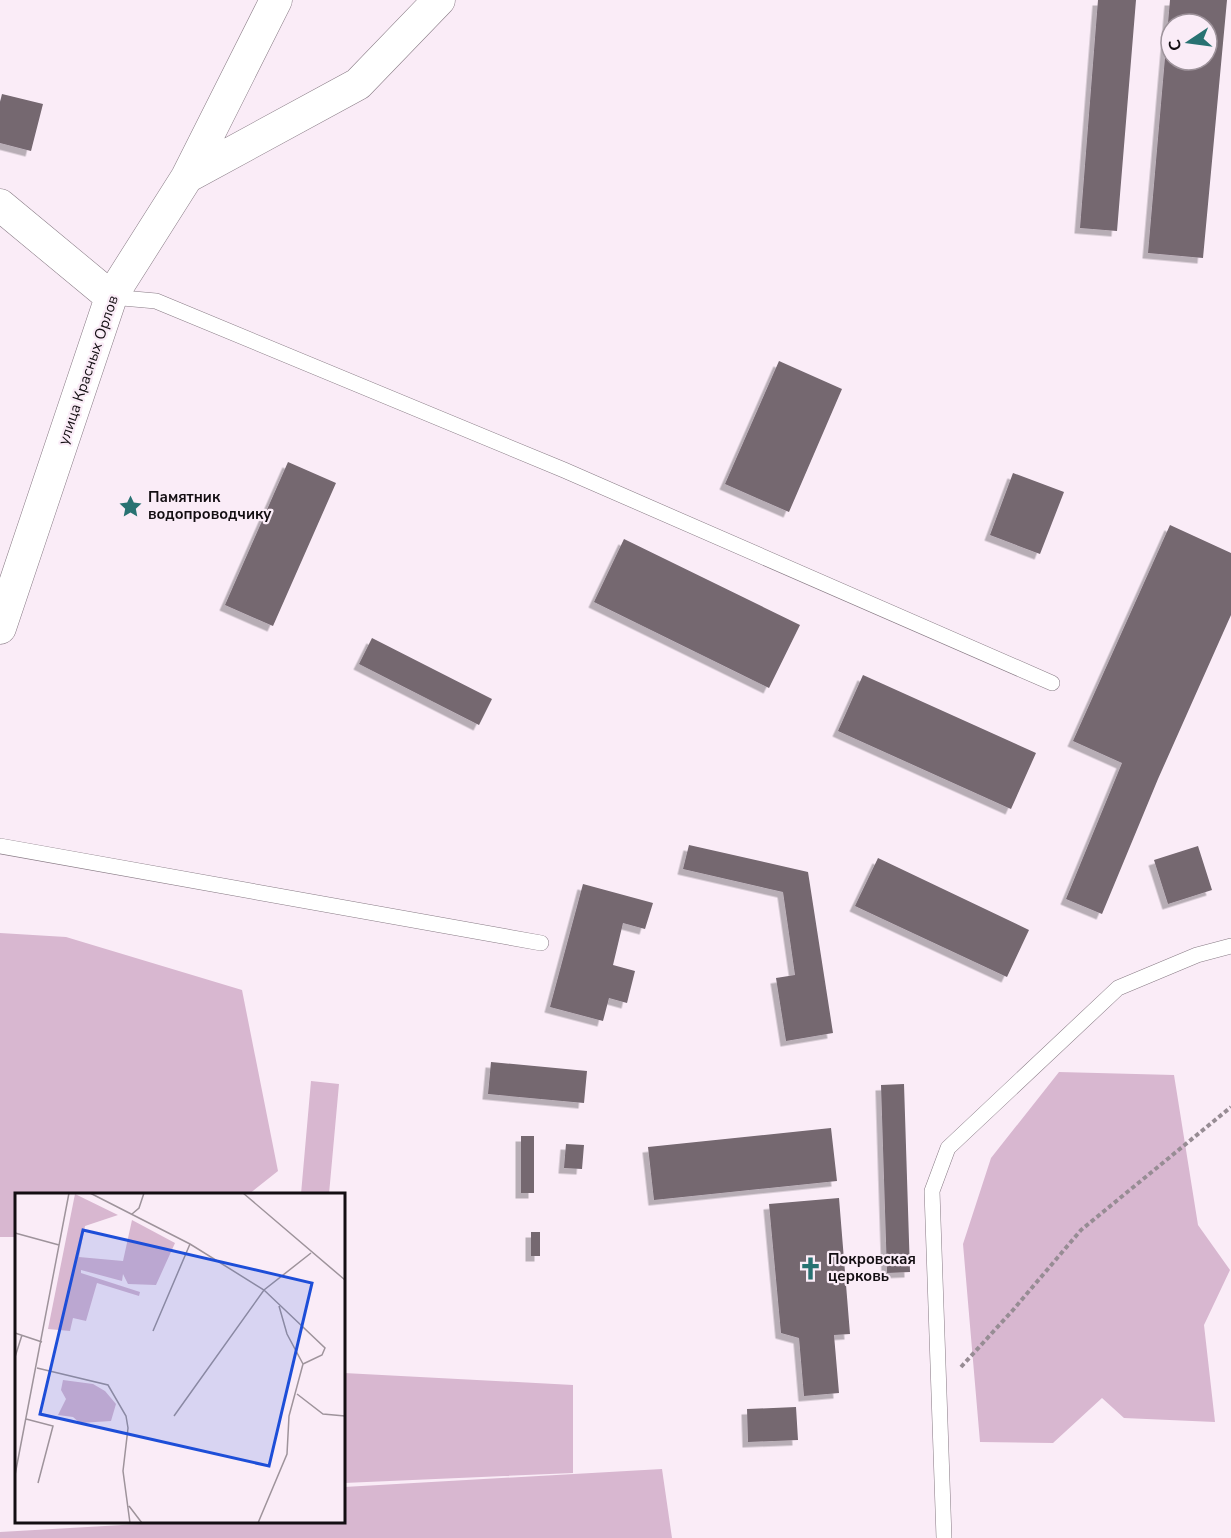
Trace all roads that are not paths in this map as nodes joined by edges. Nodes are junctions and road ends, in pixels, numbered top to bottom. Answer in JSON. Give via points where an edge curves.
{"nodes":[{"id":1,"x":276,"y":0,"type":"edge"},
{"id":2,"x":439,"y":0,"type":"edge"},
{"id":3,"x":187,"y":177,"type":"junction"},
{"id":4,"x":0,"y":205,"type":"edge"},
{"id":5,"x":111,"y":297,"type":"junction"},
{"id":6,"x":0,"y":628,"type":"edge"},
{"id":7,"x":1052,"y":683,"type":"dead end"},
{"id":8,"x":0,"y":846,"type":"edge"},
{"id":9,"x":541,"y":943,"type":"dead end"},
{"id":10,"x":1231,"y":946,"type":"edge"},
{"id":11,"x":944,"y":1538,"type":"edge"}],
"edges":[{"from":1,"to":3,"type":"street","name":"улица Красных Орлов"},
{"from":2,"to":3,"type":"street","via":[[358,84]]},
{"from":3,"to":5,"type":"street","name":"улица Красных Орлов"},
{"from":4,"to":5,"type":"street"},
{"from":5,"to":6,"type":"street","name":"улица Красных Орлов"},
{"from":5,"to":7,"type":"lane","via":[[156,301],[564,470]]},
{"from":8,"to":9,"type":"lane"},
{"from":10,"to":11,"type":"lane","via":[[1197,955],[1118,988],[948,1148],[932,1191]]}]}
